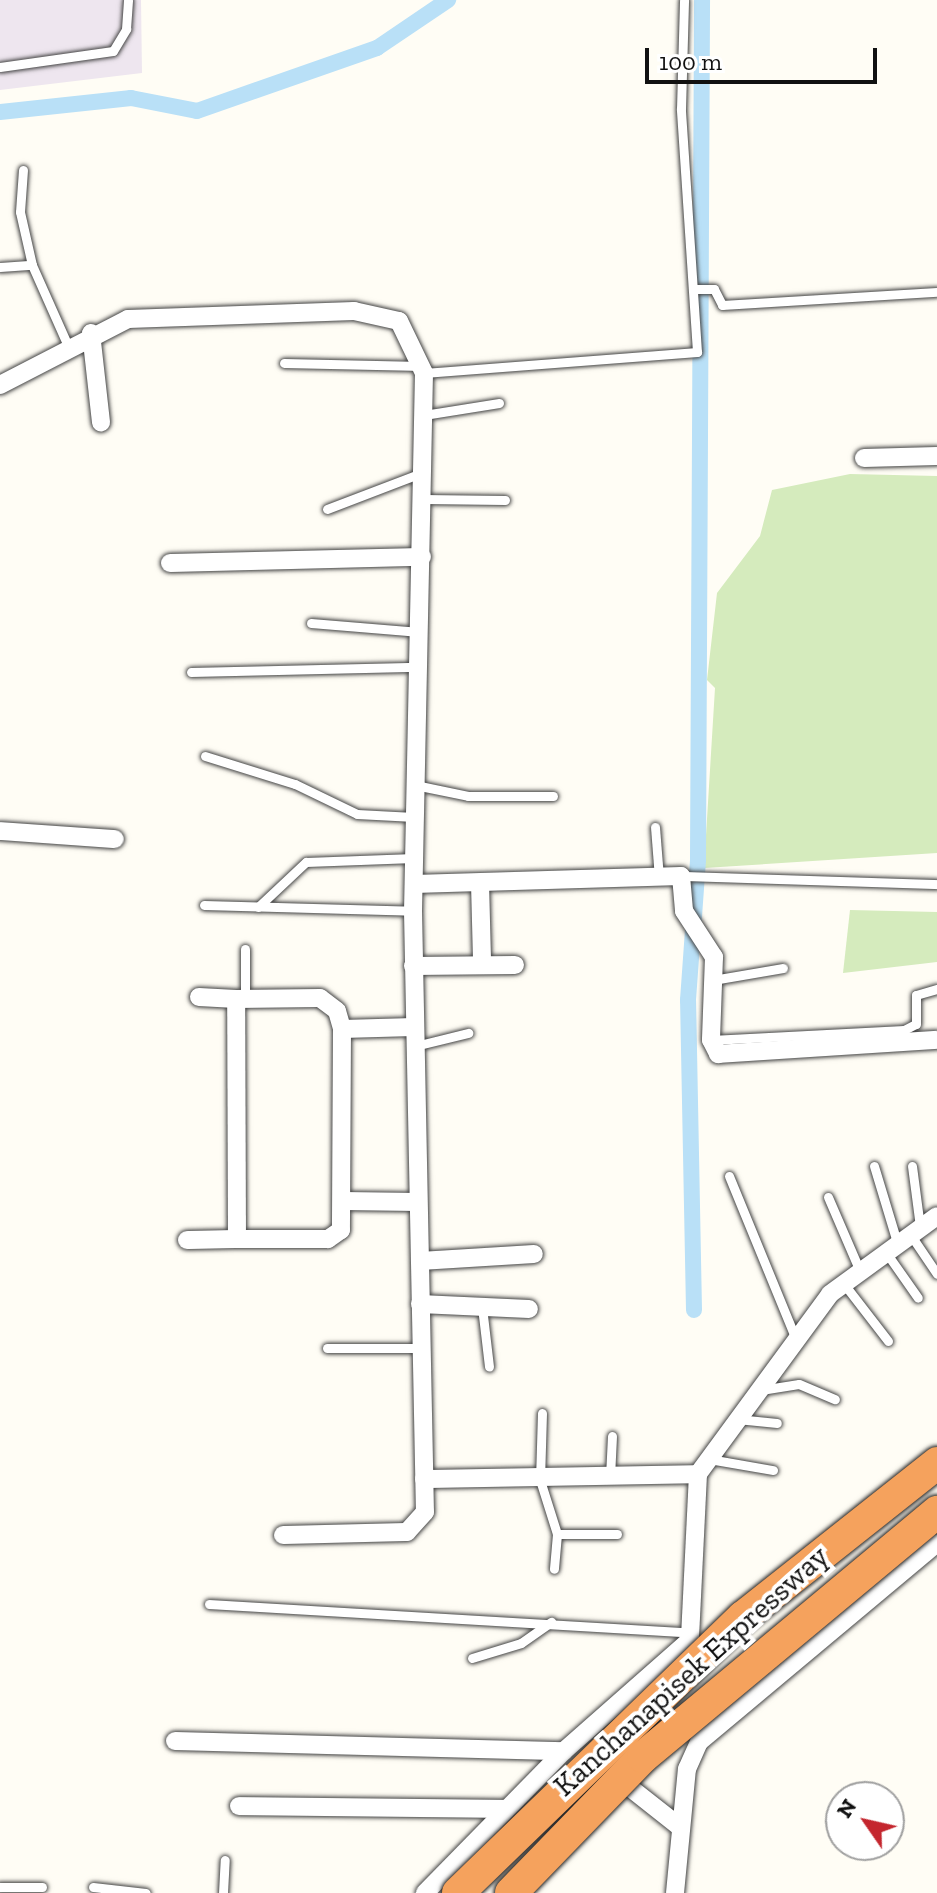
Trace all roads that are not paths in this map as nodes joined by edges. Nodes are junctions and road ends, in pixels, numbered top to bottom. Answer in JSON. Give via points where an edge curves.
{"nodes":[{"id":1,"x":128,"y":0,"type":"edge"},
{"id":2,"x":684,"y":0,"type":"edge"},
{"id":3,"x":0,"y":67,"type":"edge"},
{"id":4,"x":23,"y":170,"type":"dead end"},
{"id":5,"x":32,"y":265,"type":"junction"},
{"id":6,"x":0,"y":267,"type":"edge"},
{"id":7,"x":694,"y":289,"type":"junction"},
{"id":8,"x":937,"y":292,"type":"edge"},
{"id":9,"x":91,"y":333,"type":"junction"},
{"id":10,"x":68,"y":346,"type":"junction"},
{"id":11,"x":284,"y":363,"type":"dead end"},
{"id":12,"x":423,"y":370,"type":"junction"},
{"id":13,"x":0,"y":385,"type":"edge"},
{"id":14,"x":499,"y":403,"type":"dead end"},
{"id":15,"x":424,"y":415,"type":"junction"},
{"id":16,"x":101,"y":422,"type":"dead end"},
{"id":17,"x":937,"y":456,"type":"edge"},
{"id":18,"x":864,"y":458,"type":"dead end"},
{"id":19,"x":424,"y":472,"type":"junction"},
{"id":20,"x":423,"y":499,"type":"junction"},
{"id":21,"x":505,"y":500,"type":"dead end"},
{"id":22,"x":327,"y":509,"type":"dead end"},
{"id":23,"x":422,"y":557,"type":"junction"},
{"id":24,"x":170,"y":563,"type":"dead end"},
{"id":25,"x":311,"y":623,"type":"dead end"},
{"id":26,"x":421,"y":632,"type":"junction"},
{"id":27,"x":419,"y":667,"type":"junction"},
{"id":28,"x":191,"y":672,"type":"dead end"},
{"id":29,"x":205,"y":756,"type":"dead end"},
{"id":30,"x":415,"y":785,"type":"junction"},
{"id":31,"x":553,"y":796,"type":"dead end"},
{"id":32,"x":414,"y":817,"type":"junction"},
{"id":33,"x":655,"y":827,"type":"dead end"},
{"id":34,"x":0,"y":831,"type":"edge"},
{"id":35,"x":115,"y":839,"type":"dead end"},
{"id":36,"x":414,"y":858,"type":"junction"},
{"id":37,"x":681,"y":876,"type":"junction"},
{"id":38,"x":659,"y":878,"type":"junction"},
{"id":39,"x":480,"y":883,"type":"junction"},
{"id":40,"x":414,"y":884,"type":"junction"},
{"id":41,"x":937,"y":884,"type":"edge"},
{"id":42,"x":204,"y":905,"type":"dead end"},
{"id":43,"x":258,"y":907,"type":"junction"},
{"id":44,"x":413,"y":911,"type":"junction"},
{"id":45,"x":245,"y":949,"type":"dead end"},
{"id":46,"x":482,"y":962,"type":"junction"},
{"id":47,"x":515,"y":965,"type":"dead end"},
{"id":48,"x":413,"y":966,"type":"junction"},
{"id":49,"x":783,"y":968,"type":"dead end"},
{"id":50,"x":713,"y":980,"type":"junction"},
{"id":51,"x":937,"y":989,"type":"edge"},
{"id":52,"x":199,"y":997,"type":"dead end"},
{"id":53,"x":241,"y":999,"type":"junction"},
{"id":54,"x":342,"y":1029,"type":"junction"},
{"id":55,"x":468,"y":1033,"type":"dead end"},
{"id":56,"x":414,"y":1036,"type":"junction"},
{"id":57,"x":861,"y":1039,"type":"junction"},
{"id":58,"x":937,"y":1040,"type":"edge"},
{"id":59,"x":874,"y":1166,"type":"dead end"},
{"id":60,"x":912,"y":1166,"type":"dead end"},
{"id":61,"x":729,"y":1176,"type":"dead end"},
{"id":62,"x":828,"y":1197,"type":"dead end"},
{"id":63,"x":343,"y":1201,"type":"junction"},
{"id":64,"x":418,"y":1202,"type":"junction"},
{"id":65,"x":937,"y":1216,"type":"edge"},
{"id":66,"x":903,"y":1238,"type":"junction"},
{"id":67,"x":237,"y":1239,"type":"junction"},
{"id":68,"x":187,"y":1240,"type":"dead end"},
{"id":69,"x":534,"y":1254,"type":"dead end"},
{"id":70,"x":420,"y":1261,"type":"junction"},
{"id":71,"x":859,"y":1269,"type":"junction"},
{"id":72,"x":937,"y":1274,"type":"edge"},
{"id":73,"x":843,"y":1283,"type":"junction"},
{"id":74,"x":918,"y":1298,"type":"dead end"},
{"id":75,"x":420,"y":1304,"type":"junction"},
{"id":76,"x":481,"y":1304,"type":"junction"},
{"id":77,"x":529,"y":1309,"type":"dead end"},
{"id":78,"x":795,"y":1337,"type":"junction"},
{"id":79,"x":888,"y":1341,"type":"dead end"},
{"id":80,"x":327,"y":1348,"type":"dead end"},
{"id":81,"x":421,"y":1348,"type":"junction"},
{"id":82,"x":489,"y":1367,"type":"dead end"},
{"id":83,"x":757,"y":1391,"type":"junction"},
{"id":84,"x":835,"y":1399,"type":"dead end"},
{"id":85,"x":542,"y":1413,"type":"dead end"},
{"id":86,"x":737,"y":1419,"type":"junction"},
{"id":87,"x":777,"y":1423,"type":"dead end"},
{"id":88,"x":612,"y":1436,"type":"dead end"},
{"id":89,"x":937,"y":1463,"type":"edge"},
{"id":90,"x":704,"y":1467,"type":"junction"},
{"id":91,"x":773,"y":1470,"type":"dead end"},
{"id":92,"x":424,"y":1479,"type":"junction"},
{"id":93,"x":540,"y":1480,"type":"junction"},
{"id":94,"x":610,"y":1481,"type":"junction"},
{"id":95,"x":937,"y":1512,"type":"edge"},
{"id":96,"x":557,"y":1534,"type":"junction"},
{"id":97,"x":617,"y":1534,"type":"dead end"},
{"id":98,"x":283,"y":1535,"type":"dead end"},
{"id":99,"x":937,"y":1543,"type":"edge"},
{"id":100,"x":554,"y":1569,"type":"dead end"},
{"id":101,"x":209,"y":1604,"type":"dead end"},
{"id":102,"x":551,"y":1622,"type":"junction"},
{"id":103,"x":693,"y":1633,"type":"junction"},
{"id":104,"x":472,"y":1658,"type":"dead end"},
{"id":105,"x":175,"y":1741,"type":"dead end"},
{"id":106,"x":567,"y":1748,"type":"junction"},
{"id":107,"x":239,"y":1806,"type":"dead end"},
{"id":108,"x":505,"y":1809,"type":"junction"},
{"id":109,"x":681,"y":1828,"type":"junction"},
{"id":110,"x":225,"y":1860,"type":"dead end"},
{"id":111,"x":0,"y":1887,"type":"edge"},
{"id":112,"x":42,"y":1887,"type":"dead end"},
{"id":113,"x":93,"y":1887,"type":"dead end"},
{"id":114,"x":146,"y":1893,"type":"edge"},
{"id":115,"x":223,"y":1893,"type":"edge"},
{"id":116,"x":425,"y":1893,"type":"edge"},
{"id":117,"x":458,"y":1893,"type":"edge"},
{"id":118,"x":511,"y":1893,"type":"edge"},
{"id":119,"x":675,"y":1893,"type":"edge"}],
"edges":[{"from":1,"to":3,"type":"lane","via":[[126,29],[113,51]]},
{"from":2,"to":7,"type":"lane","via":[[681,109]]},
{"from":4,"to":5,"type":"lane","via":[[20,212]]},
{"from":5,"to":6,"type":"lane"},
{"from":5,"to":10,"type":"lane"},
{"from":7,"to":8,"type":"lane","via":[[714,289],[722,305]]},
{"from":7,"to":12,"type":"lane","via":[[699,346],[682,358]]},
{"from":9,"to":10,"type":"street"},
{"from":9,"to":12,"type":"street","via":[[128,319],[376,311],[408,331]]},
{"from":9,"to":16,"type":"street"},
{"from":10,"to":13,"type":"street"},
{"from":11,"to":12,"type":"lane"},
{"from":12,"to":15,"type":"street"},
{"from":14,"to":15,"type":"lane"},
{"from":15,"to":19,"type":"street"},
{"from":17,"to":18,"type":"street"},
{"from":19,"to":20,"type":"street"},
{"from":19,"to":22,"type":"lane"},
{"from":20,"to":21,"type":"lane"},
{"from":20,"to":23,"type":"street"},
{"from":23,"to":24,"type":"street"},
{"from":23,"to":26,"type":"street"},
{"from":25,"to":26,"type":"lane"},
{"from":26,"to":27,"type":"street"},
{"from":27,"to":28,"type":"lane"},
{"from":27,"to":30,"type":"street"},
{"from":29,"to":32,"type":"lane","via":[[295,784],[357,814]]},
{"from":30,"to":31,"type":"lane","via":[[468,796]]},
{"from":30,"to":32,"type":"street"},
{"from":32,"to":36,"type":"street"},
{"from":33,"to":38,"type":"lane"},
{"from":34,"to":35,"type":"street"},
{"from":36,"to":40,"type":"street"},
{"from":36,"to":43,"type":"lane","via":[[306,862]]},
{"from":37,"to":38,"type":"street"},
{"from":37,"to":41,"type":"lane"},
{"from":37,"to":50,"type":"street","via":[[684,911],[711,947]]},
{"from":38,"to":39,"type":"street"},
{"from":39,"to":40,"type":"street"},
{"from":39,"to":46,"type":"street"},
{"from":40,"to":44,"type":"street"},
{"from":42,"to":43,"type":"lane"},
{"from":43,"to":44,"type":"lane"},
{"from":44,"to":48,"type":"street"},
{"from":45,"to":53,"type":"lane"},
{"from":46,"to":47,"type":"street"},
{"from":46,"to":48,"type":"street"},
{"from":48,"to":56,"type":"street"},
{"from":49,"to":50,"type":"lane"},
{"from":50,"to":57,"type":"street","via":[[711,1040],[713,1050],[726,1056]]},
{"from":51,"to":57,"type":"lane","via":[[916,995],[912,1028]]},
{"from":52,"to":53,"type":"street"},
{"from":53,"to":54,"type":"street","via":[[320,998],[337,1011]]},
{"from":53,"to":67,"type":"street"},
{"from":54,"to":56,"type":"street"},
{"from":54,"to":63,"type":"street"},
{"from":55,"to":56,"type":"lane"},
{"from":56,"to":64,"type":"street"},
{"from":57,"to":58,"type":"street"},
{"from":59,"to":66,"type":"lane"},
{"from":60,"to":66,"type":"lane"},
{"from":61,"to":78,"type":"lane"},
{"from":62,"to":71,"type":"lane"},
{"from":63,"to":64,"type":"street"},
{"from":63,"to":67,"type":"street","via":[[336,1238]]},
{"from":64,"to":70,"type":"street"},
{"from":65,"to":66,"type":"street"},
{"from":66,"to":71,"type":"street"},
{"from":66,"to":72,"type":"lane"},
{"from":66,"to":74,"type":"lane"},
{"from":67,"to":68,"type":"street"},
{"from":69,"to":70,"type":"street"},
{"from":70,"to":75,"type":"street"},
{"from":71,"to":73,"type":"street"},
{"from":73,"to":78,"type":"street"},
{"from":73,"to":79,"type":"lane"},
{"from":75,"to":76,"type":"street"},
{"from":75,"to":81,"type":"street"},
{"from":76,"to":77,"type":"street"},
{"from":76,"to":82,"type":"lane"},
{"from":78,"to":83,"type":"street"},
{"from":80,"to":81,"type":"lane"},
{"from":81,"to":92,"type":"street"},
{"from":83,"to":84,"type":"lane","via":[[799,1384]]},
{"from":83,"to":86,"type":"street"},
{"from":85,"to":93,"type":"lane"},
{"from":86,"to":87,"type":"lane"},
{"from":86,"to":90,"type":"street"},
{"from":88,"to":94,"type":"lane"},
{"from":89,"to":117,"type":"highway","name":"Kanchanapisek Expressway","bridge":true,"via":[[743,1617]]},
{"from":90,"to":91,"type":"lane"},
{"from":90,"to":94,"type":"street"},
{"from":90,"to":103,"type":"street"},
{"from":92,"to":93,"type":"street"},
{"from":92,"to":98,"type":"street","via":[[425,1512],[407,1532]]},
{"from":93,"to":94,"type":"street"},
{"from":93,"to":96,"type":"lane"},
{"from":95,"to":118,"type":"highway","name":"Kanchanapisek Expressway","bridge":true,"via":[[643,1757]]},
{"from":96,"to":97,"type":"lane"},
{"from":96,"to":100,"type":"lane"},
{"from":99,"to":109,"type":"street","via":[[699,1742],[687,1769]]},
{"from":101,"to":102,"type":"lane"},
{"from":102,"to":103,"type":"lane"},
{"from":102,"to":104,"type":"lane","via":[[521,1643]]},
{"from":103,"to":106,"type":"street"},
{"from":105,"to":106,"type":"street"},
{"from":106,"to":108,"type":"street"},
{"from":106,"to":109,"type":"street"},
{"from":107,"to":108,"type":"street"},
{"from":108,"to":116,"type":"street"},
{"from":109,"to":119,"type":"street"},
{"from":110,"to":115,"type":"lane"},
{"from":111,"to":112,"type":"lane"},
{"from":113,"to":114,"type":"lane"}]}
